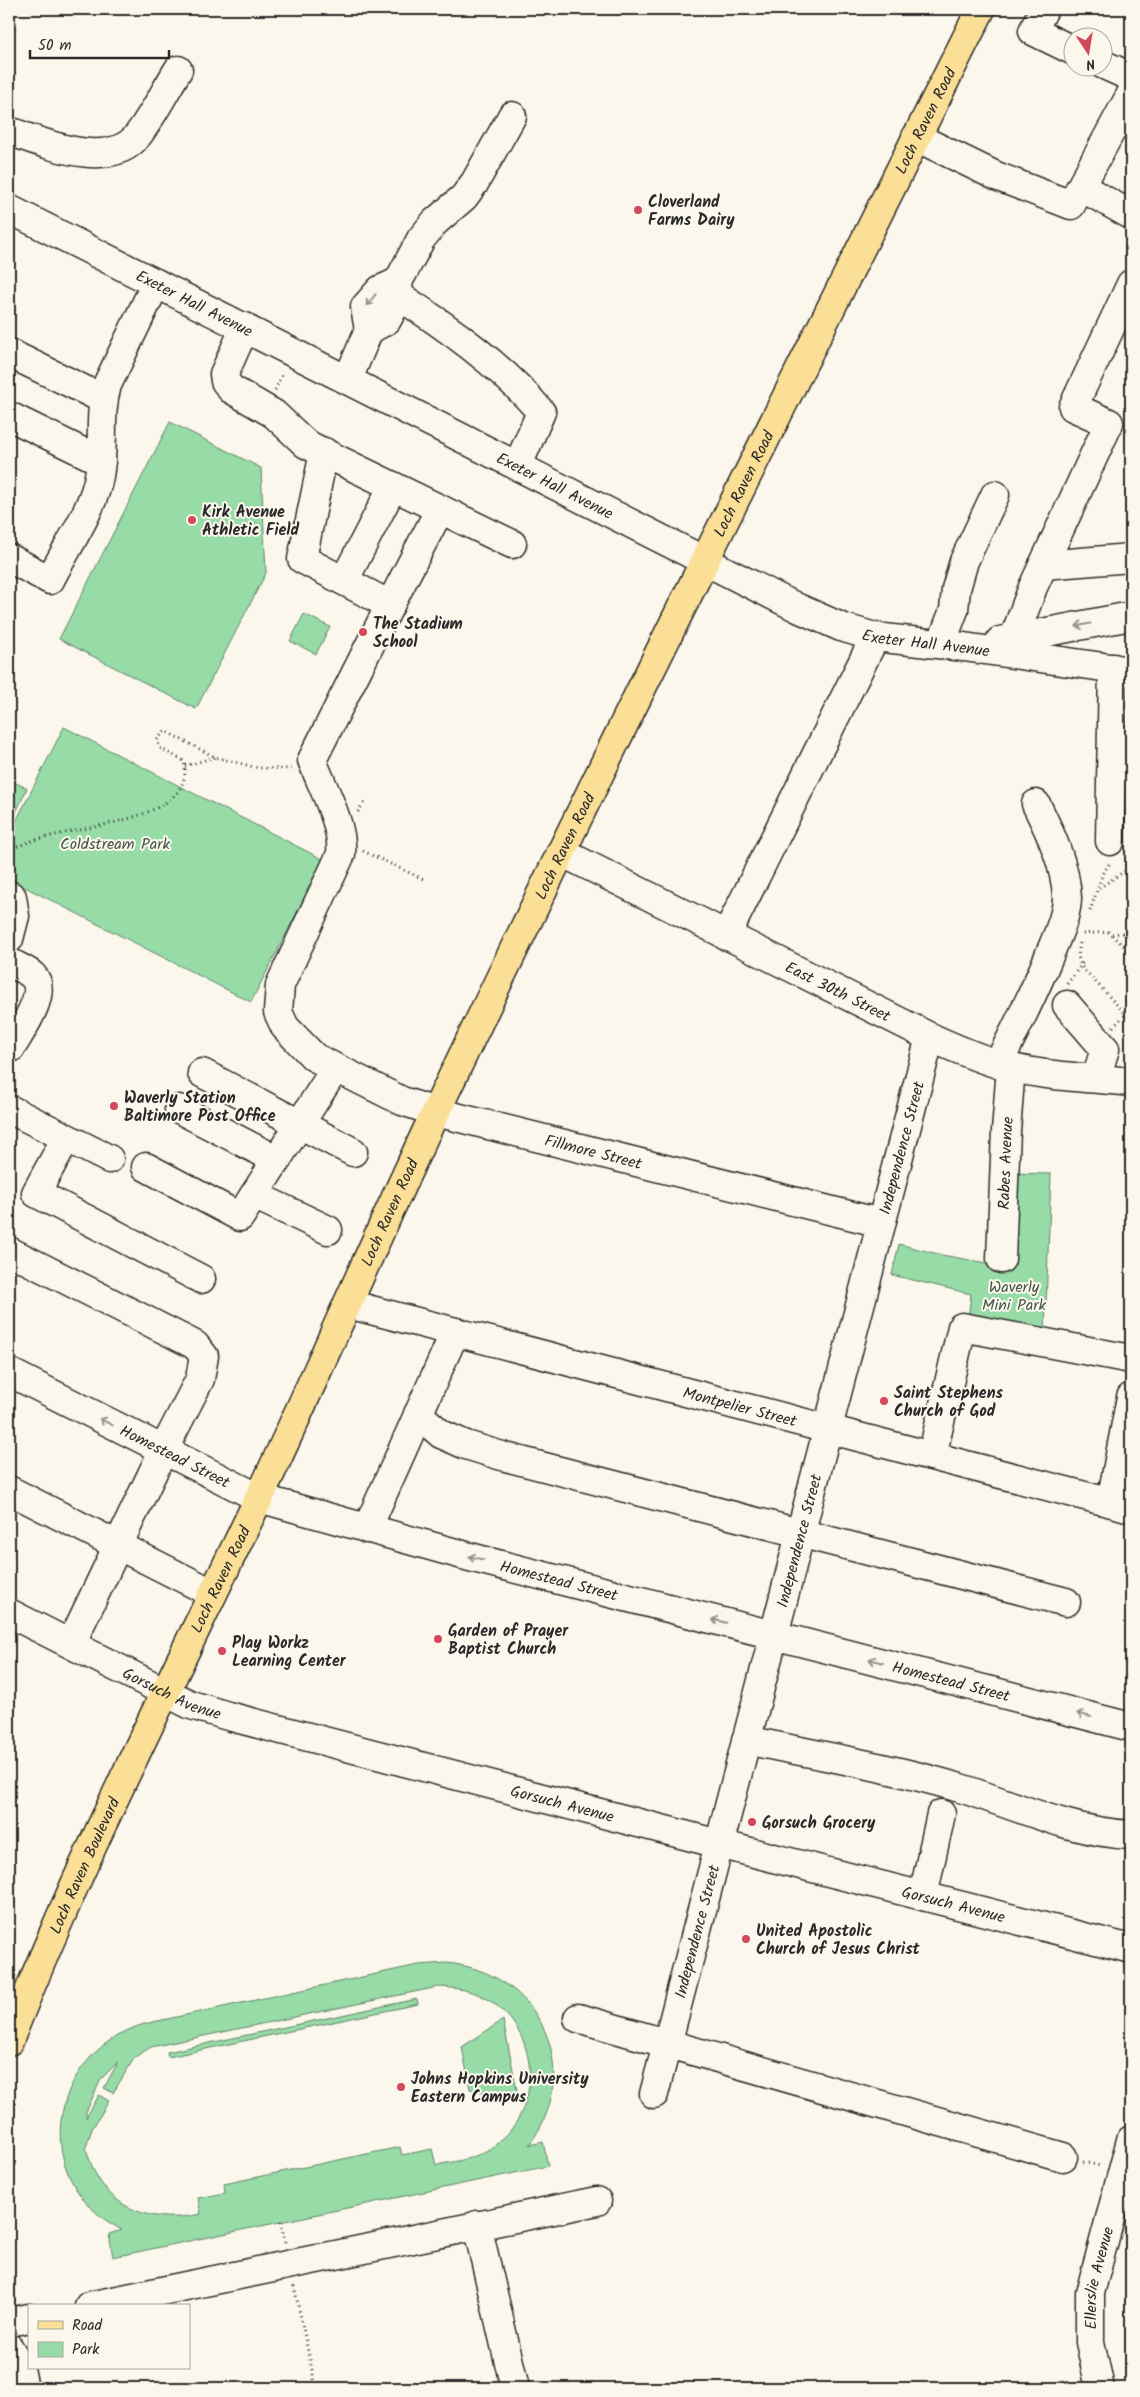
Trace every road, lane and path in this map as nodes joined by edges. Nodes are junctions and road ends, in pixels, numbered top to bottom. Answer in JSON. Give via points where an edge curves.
{"nodes":[{"id":1,"x":981,"y":9,"type":"edge"},
{"id":2,"x":1044,"y":9,"type":"edge"},
{"id":3,"x":1062,"y":45,"type":"edge"},
{"id":4,"x":1112,"y":68,"type":"edge"},
{"id":5,"x":178,"y":70,"type":"dead end"},
{"id":6,"x":1131,"y":77,"type":"edge"},
{"id":7,"x":1131,"y":94,"type":"edge"},
{"id":8,"x":512,"y":116,"type":"dead end"},
{"id":9,"x":9,"y":131,"type":"edge"},
{"id":10,"x":916,"y":137,"type":"junction"},
{"id":11,"x":1081,"y":187,"type":"junction"},
{"id":12,"x":9,"y":208,"type":"edge"},
{"id":13,"x":1131,"y":215,"type":"edge"},
{"id":14,"x":156,"y":283,"type":"junction"},
{"id":15,"x":1131,"y":284,"type":"edge"},
{"id":16,"x":398,"y":289,"type":"junction"},
{"id":17,"x":244,"y":327,"type":"junction"},
{"id":18,"x":9,"y":353,"type":"edge"},
{"id":19,"x":286,"y":368,"type":"dead end"},
{"id":20,"x":348,"y":379,"type":"junction"},
{"id":21,"x":271,"y":397,"type":"dead end"},
{"id":22,"x":103,"y":399,"type":"junction"},
{"id":23,"x":9,"y":416,"type":"edge"},
{"id":24,"x":324,"y":452,"type":"junction"},
{"id":25,"x":101,"y":462,"type":"junction"},
{"id":26,"x":518,"y":465,"type":"junction"},
{"id":27,"x":393,"y":486,"type":"junction"},
{"id":28,"x":995,"y":494,"type":"dead end"},
{"id":29,"x":440,"y":509,"type":"junction"},
{"id":30,"x":512,"y":544,"type":"dead end"},
{"id":31,"x":9,"y":558,"type":"edge"},
{"id":32,"x":1131,"y":558,"type":"edge"},
{"id":33,"x":705,"y":560,"type":"junction"},
{"id":34,"x":1043,"y":565,"type":"junction"},
{"id":35,"x":344,"y":581,"type":"junction"},
{"id":36,"x":390,"y":605,"type":"junction"},
{"id":37,"x":1131,"y":616,"type":"edge"},
{"id":38,"x":875,"y":637,"type":"junction"},
{"id":39,"x":1014,"y":638,"type":"junction"},
{"id":40,"x":952,"y":646,"type":"junction"},
{"id":41,"x":1122,"y":669,"type":"edge"},
{"id":42,"x":215,"y":757,"type":"junction"},
{"id":43,"x":185,"y":766,"type":"junction"},
{"id":44,"x":294,"y":769,"type":"dead end"},
{"id":45,"x":1036,"y":804,"type":"dead end"},
{"id":46,"x":1112,"y":849,"type":"joint"},
{"id":47,"x":9,"y":852,"type":"edge"},
{"id":48,"x":561,"y":852,"type":"junction"},
{"id":49,"x":1131,"y":867,"type":"edge"},
{"id":50,"x":1098,"y":888,"type":"junction"},
{"id":51,"x":10,"y":896,"type":"edge"},
{"id":52,"x":1088,"y":916,"type":"dead end"},
{"id":53,"x":1085,"y":925,"type":"dead end"},
{"id":54,"x":1131,"y":932,"type":"edge"},
{"id":55,"x":1082,"y":934,"type":"junction"},
{"id":56,"x":1112,"y":934,"type":"junction"},
{"id":57,"x":726,"y":936,"type":"junction"},
{"id":58,"x":9,"y":939,"type":"edge"},
{"id":59,"x":1131,"y":940,"type":"edge"},
{"id":60,"x":1084,"y":961,"type":"dead end"},
{"id":61,"x":9,"y":962,"type":"edge"},
{"id":62,"x":1081,"y":966,"type":"junction"},
{"id":63,"x":1065,"y":996,"type":"joint"},
{"id":64,"x":1126,"y":1014,"type":"junction"},
{"id":65,"x":1131,"y":1020,"type":"edge"},
{"id":66,"x":1113,"y":1027,"type":"dead end"},
{"id":67,"x":930,"y":1037,"type":"junction"},
{"id":68,"x":11,"y":1048,"type":"dead end"},
{"id":69,"x":325,"y":1063,"type":"junction"},
{"id":70,"x":1005,"y":1066,"type":"junction"},
{"id":71,"x":202,"y":1073,"type":"dead end"},
{"id":72,"x":1096,"y":1078,"type":"junction"},
{"id":73,"x":1131,"y":1082,"type":"edge"},
{"id":74,"x":9,"y":1109,"type":"edge"},
{"id":75,"x":179,"y":1109,"type":"dead end"},
{"id":76,"x":436,"y":1112,"type":"junction"},
{"id":77,"x":300,"y":1123,"type":"junction"},
{"id":78,"x":66,"y":1138,"type":"junction"},
{"id":79,"x":353,"y":1152,"type":"dead end"},
{"id":80,"x":109,"y":1159,"type":"dead end"},
{"id":81,"x":277,"y":1160,"type":"junction"},
{"id":82,"x":146,"y":1167,"type":"dead end"},
{"id":83,"x":254,"y":1195,"type":"junction"},
{"id":84,"x":881,"y":1223,"type":"junction"},
{"id":85,"x":328,"y":1230,"type":"dead end"},
{"id":86,"x":9,"y":1251,"type":"edge"},
{"id":87,"x":1001,"y":1259,"type":"dead end"},
{"id":88,"x":200,"y":1279,"type":"dead end"},
{"id":89,"x":348,"y":1304,"type":"junction"},
{"id":90,"x":454,"y":1332,"type":"junction"},
{"id":91,"x":1131,"y":1359,"type":"edge"},
{"id":92,"x":9,"y":1372,"type":"edge"},
{"id":93,"x":1131,"y":1397,"type":"edge"},
{"id":94,"x":418,"y":1414,"type":"junction"},
{"id":95,"x":827,"y":1429,"type":"junction"},
{"id":96,"x":163,"y":1451,"type":"junction"},
{"id":97,"x":932,"y":1456,"type":"junction"},
{"id":98,"x":9,"y":1490,"type":"edge"},
{"id":99,"x":259,"y":1498,"type":"junction"},
{"id":100,"x":1121,"y":1505,"type":"edge"},
{"id":101,"x":368,"y":1529,"type":"junction"},
{"id":102,"x":800,"y":1533,"type":"junction"},
{"id":103,"x":117,"y":1546,"type":"junction"},
{"id":104,"x":212,"y":1593,"type":"junction"},
{"id":105,"x":1066,"y":1602,"type":"dead end"},
{"id":106,"x":9,"y":1613,"type":"edge"},
{"id":107,"x":773,"y":1635,"type":"junction"},
{"id":108,"x":71,"y":1644,"type":"junction"},
{"id":109,"x":164,"y":1691,"type":"junction"},
{"id":110,"x":1131,"y":1727,"type":"edge"},
{"id":111,"x":746,"y":1740,"type":"junction"},
{"id":112,"x":941,"y":1814,"type":"dead end"},
{"id":113,"x":1131,"y":1835,"type":"edge"},
{"id":114,"x":718,"y":1844,"type":"junction"},
{"id":115,"x":923,"y":1896,"type":"junction"},
{"id":116,"x":1131,"y":1949,"type":"edge"},
{"id":117,"x":578,"y":2018,"type":"dead end"},
{"id":118,"x":9,"y":2041,"type":"edge"},
{"id":119,"x":666,"y":2043,"type":"junction"},
{"id":120,"x":654,"y":2094,"type":"dead end"},
{"id":121,"x":1063,"y":2157,"type":"dead end"},
{"id":122,"x":1129,"y":2158,"type":"edge"},
{"id":123,"x":597,"y":2201,"type":"dead end"},
{"id":124,"x":281,"y":2222,"type":"dead end"},
{"id":125,"x":476,"y":2225,"type":"junction"},
{"id":126,"x":290,"y":2264,"type":"junction"},
{"id":127,"x":99,"y":2304,"type":"edge"},
{"id":128,"x":28,"y":2318,"type":"edge"},
{"id":129,"x":9,"y":2322,"type":"edge"},
{"id":130,"x":9,"y":2348,"type":"edge"},
{"id":131,"x":24,"y":2388,"type":"edge"},
{"id":132,"x":316,"y":2388,"type":"edge"},
{"id":133,"x":515,"y":2388,"type":"edge"},
{"id":134,"x":1100,"y":2388,"type":"edge"}],
"edges":[{"from":1,"to":10,"type":"main road","name":"Loch Raven Road"},
{"from":2,"to":3,"type":"street","via":[[1033,31]]},
{"from":4,"to":6,"type":"street"},
{"from":5,"to":9,"type":"street","via":[[137,137],[113,153],[57,148]]},
{"from":7,"to":11,"type":"street"},
{"from":8,"to":16,"type":"street","via":[[464,197],[421,239]]},
{"from":10,"to":11,"type":"street","via":[[996,176],[1071,205]]},
{"from":10,"to":33,"type":"main road","name":"Loch Raven Road"},
{"from":11,"to":13,"type":"street"},
{"from":12,"to":14,"type":"street","name":"Exeter Hall Avenue"},
{"from":14,"to":17,"type":"street","name":"Exeter Hall Avenue"},
{"from":14,"to":22,"type":"street"},
{"from":15,"to":34,"type":"street","via":[[1073,407],[1109,423]]},
{"from":16,"to":20,"type":"street","via":[[387,320],[370,330]]},
{"from":16,"to":26,"type":"street","via":[[525,392],[541,412]]},
{"from":17,"to":20,"type":"street","name":"Exeter Hall Avenue"},
{"from":17,"to":24,"type":"street","via":[[224,381],[231,389],[274,414],[306,444]]},
{"from":18,"to":22,"type":"street"},
{"from":19,"to":21,"type":"path"},
{"from":20,"to":26,"type":"street","name":"Exeter Hall Avenue"},
{"from":22,"to":25,"type":"street"},
{"from":23,"to":25,"type":"street"},
{"from":24,"to":27,"type":"street"},
{"from":24,"to":35,"type":"street","via":[[302,559]]},
{"from":25,"to":31,"type":"street","via":[[96,490],[50,580]]},
{"from":26,"to":33,"type":"street","name":"Exeter Hall Avenue"},
{"from":27,"to":29,"type":"street"},
{"from":27,"to":35,"type":"street"},
{"from":28,"to":40,"type":"street","via":[[964,562],[956,589]]},
{"from":29,"to":30,"type":"street"},
{"from":29,"to":36,"type":"street"},
{"from":32,"to":34,"type":"street"},
{"from":33,"to":38,"type":"street","name":"Exeter Hall Avenue","via":[[833,623]]},
{"from":33,"to":48,"type":"main road","name":"Loch Raven Road"},
{"from":34,"to":39,"type":"street"},
{"from":35,"to":36,"type":"street"},
{"from":36,"to":69,"type":"street","via":[[312,760],[340,831],[340,854],[280,985],[278,1012],[285,1027]]},
{"from":37,"to":39,"type":"street","one_way":true},
{"from":38,"to":40,"type":"street","name":"Exeter Hall Avenue"},
{"from":38,"to":57,"type":"street"},
{"from":39,"to":40,"type":"street"},
{"from":40,"to":41,"type":"street","name":"Exeter Hall Avenue"},
{"from":41,"to":46,"type":"street"},
{"from":42,"to":43,"type":"path"},
{"from":42,"to":43,"type":"path","via":[[165,731],[157,740],[160,748],[184,761]]},
{"from":42,"to":44,"type":"path","via":[[258,768]]},
{"from":43,"to":47,"type":"path","via":[[177,790],[169,800],[150,811],[44,838]]},
{"from":45,"to":70,"type":"street","via":[[1049,830],[1067,899],[1060,928]]},
{"from":46,"to":50,"type":"path"},
{"from":48,"to":57,"type":"street","name":"East 30th Street"},
{"from":48,"to":76,"type":"main road","name":"Loch Raven Road"},
{"from":49,"to":50,"type":"path"},
{"from":50,"to":52,"type":"path"},
{"from":51,"to":58,"type":"street","via":[[14,916]]},
{"from":53,"to":55,"type":"path"},
{"from":54,"to":56,"type":"path"},
{"from":55,"to":56,"type":"path","via":[[1097,931]]},
{"from":55,"to":62,"type":"path","via":[[1078,956]]},
{"from":56,"to":59,"type":"path","via":[[1124,946]]},
{"from":57,"to":67,"type":"street","name":"East 30th Street"},
{"from":60,"to":62,"type":"path"},
{"from":61,"to":68,"type":"street","via":[[33,976],[38,986],[38,998]]},
{"from":62,"to":63,"type":"path"},
{"from":62,"to":64,"type":"path"},
{"from":63,"to":72,"type":"street","via":[[1105,1049]]},
{"from":64,"to":65,"type":"path"},
{"from":64,"to":66,"type":"path"},
{"from":67,"to":70,"type":"street","name":"East 30th Street"},
{"from":67,"to":84,"type":"street","name":"Independence Street"},
{"from":69,"to":76,"type":"street","name":"Fillmore Street","via":[[402,1101]]},
{"from":69,"to":77,"type":"street"},
{"from":70,"to":72,"type":"street","name":"East 30th Street"},
{"from":70,"to":87,"type":"street","name":"Rabes Avenue"},
{"from":71,"to":77,"type":"street"},
{"from":72,"to":73,"type":"street","name":"East 30th Street"},
{"from":74,"to":78,"type":"street"},
{"from":75,"to":81,"type":"street"},
{"from":76,"to":84,"type":"street","name":"Fillmore Street"},
{"from":76,"to":89,"type":"main road","name":"Loch Raven Road"},
{"from":77,"to":79,"type":"street"},
{"from":77,"to":81,"type":"street"},
{"from":78,"to":80,"type":"street"},
{"from":78,"to":88,"type":"street","via":[[36,1193]]},
{"from":81,"to":83,"type":"street"},
{"from":82,"to":83,"type":"street","via":[[240,1217]]},
{"from":83,"to":85,"type":"street"},
{"from":84,"to":95,"type":"street","name":"Independence Street"},
{"from":86,"to":96,"type":"street","via":[[195,1345],[204,1356],[200,1379]]},
{"from":89,"to":90,"type":"street","name":"Montpelier Street"},
{"from":89,"to":99,"type":"main road","name":"Loch Raven Road"},
{"from":90,"to":94,"type":"street"},
{"from":90,"to":95,"type":"street","name":"Montpelier Street"},
{"from":91,"to":97,"type":"street","via":[[962,1327]]},
{"from":96,"to":92,"type":"street","name":"Homestead Street","one_way":true},
{"from":93,"to":100,"type":"street"},
{"from":94,"to":101,"type":"street"},
{"from":94,"to":102,"type":"street","via":[[442,1434],[466,1445]]},
{"from":95,"to":97,"type":"street","name":"Montpelier Street"},
{"from":95,"to":102,"type":"street","name":"Independence Street"},
{"from":96,"to":99,"type":"street","name":"Homestead Street"},
{"from":96,"to":103,"type":"street"},
{"from":97,"to":100,"type":"street","name":"Montpelier Street"},
{"from":98,"to":103,"type":"street"},
{"from":99,"to":101,"type":"street","name":"Homestead Street"},
{"from":99,"to":104,"type":"main road","name":"Loch Raven Road"},
{"from":107,"to":101,"type":"street","name":"Homestead Street","one_way":true},
{"from":102,"to":105,"type":"street"},
{"from":102,"to":107,"type":"street","name":"Independence Street"},
{"from":103,"to":104,"type":"street"},
{"from":103,"to":108,"type":"street"},
{"from":104,"to":109,"type":"main road","name":"Loch Raven Road"},
{"from":106,"to":108,"type":"street","name":"Gorsuch Avenue"},
{"from":110,"to":107,"type":"street","name":"Homestead Street","one_way":true},
{"from":107,"to":111,"type":"street","name":"Independence Street"},
{"from":108,"to":109,"type":"street","name":"Gorsuch Avenue"},
{"from":109,"to":114,"type":"street","name":"Gorsuch Avenue","via":[[191,1705],[228,1716]]},
{"from":109,"to":118,"type":"main road","name":"Loch Raven Boulevard","via":[[68,1898]]},
{"from":111,"to":113,"type":"street","via":[[960,1788],[1064,1825]]},
{"from":111,"to":114,"type":"street","name":"Independence Street"},
{"from":112,"to":115,"type":"street"},
{"from":114,"to":115,"type":"street","name":"Gorsuch Avenue"},
{"from":114,"to":119,"type":"street","name":"Independence Street"},
{"from":115,"to":116,"type":"street","name":"Gorsuch Avenue"},
{"from":117,"to":119,"type":"street"},
{"from":119,"to":120,"type":"street","name":"Independence Street"},
{"from":119,"to":121,"type":"street"},
{"from":122,"to":134,"type":"street","name":"Ellerslie Avenue","via":[[1090,2293],[1090,2342]]},
{"from":123,"to":125,"type":"street"},
{"from":124,"to":126,"type":"path"},
{"from":125,"to":126,"type":"street"},
{"from":125,"to":133,"type":"street"},
{"from":126,"to":127,"type":"street"},
{"from":126,"to":132,"type":"path"},
{"from":128,"to":129,"type":"street"},
{"from":130,"to":131,"type":"street","via":[[19,2364]]}]}
